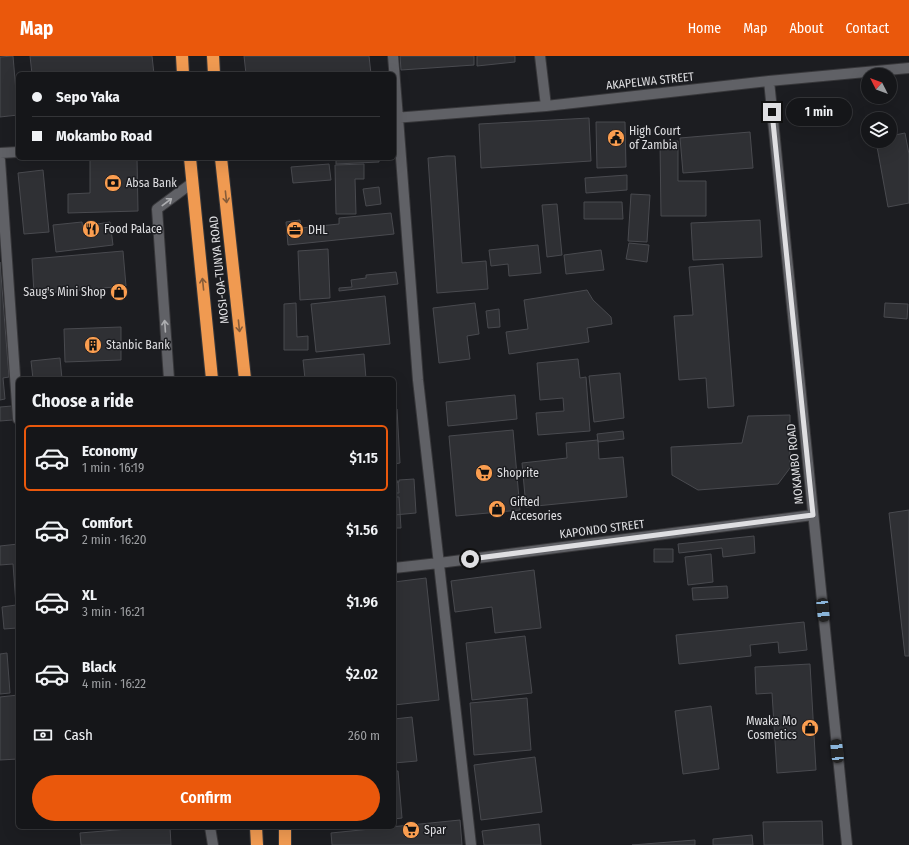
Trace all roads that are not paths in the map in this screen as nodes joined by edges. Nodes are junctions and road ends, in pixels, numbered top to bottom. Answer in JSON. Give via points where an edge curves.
{"nodes":[{"id":1,"x":182,"y":56,"type":"edge"},
{"id":2,"x":213,"y":56,"type":"edge"},
{"id":3,"x":393,"y":56,"type":"edge"},
{"id":4,"x":540,"y":56,"type":"edge"},
{"id":5,"x":909,"y":68,"type":"edge"},
{"id":6,"x":184,"y":72,"type":"edge"},
{"id":7,"x":214,"y":72,"type":"edge"},
{"id":8,"x":394,"y":72,"type":"edge"},
{"id":9,"x":769,"y":81,"type":"junction"},
{"id":10,"x":546,"y":106,"type":"junction"},
{"id":11,"x":396,"y":118,"type":"edge"},
{"id":12,"x":16,"y":152,"type":"edge"},
{"id":13,"x":0,"y":153,"type":"edge"},
{"id":14,"x":0,"y":160,"type":"edge"},
{"id":15,"x":190,"y":160,"type":"edge"},
{"id":16,"x":222,"y":160,"type":"edge"},
{"id":17,"x":192,"y":183,"type":"junction"},
{"id":18,"x":169,"y":377,"type":"edge"},
{"id":19,"x":212,"y":377,"type":"edge"},
{"id":20,"x":245,"y":377,"type":"edge"},
{"id":21,"x":16,"y":389,"type":"edge"},
{"id":22,"x":813,"y":515,"type":"junction"},
{"id":23,"x":439,"y":563,"type":"junction"},
{"id":24,"x":396,"y":568,"type":"edge"},
{"id":25,"x":210,"y":829,"type":"edge"},
{"id":26,"x":256,"y":829,"type":"edge"},
{"id":27,"x":285,"y":829,"type":"edge"},
{"id":28,"x":213,"y":845,"type":"edge"},
{"id":29,"x":257,"y":845,"type":"edge"},
{"id":30,"x":285,"y":845,"type":"edge"},
{"id":31,"x":471,"y":845,"type":"edge"},
{"id":32,"x":847,"y":845,"type":"edge"}],
"edges":[{"from":1,"to":6,"type":"highway"},
{"from":2,"to":7,"type":"highway"},
{"from":3,"to":8,"type":"street"},
{"from":4,"to":10,"type":"street"},
{"from":5,"to":9,"type":"street","name":"AKAPELWA STREET"},
{"from":9,"to":10,"type":"street","name":"AKAPELWA STREET"},
{"from":9,"to":22,"type":"street","name":"MOKAMBO ROAD"},
{"from":10,"to":11,"type":"street","name":"AKAPELWA STREET"},
{"from":11,"to":23,"type":"street","via":[[418,380]]},
{"from":12,"to":13,"type":"street"},
{"from":14,"to":21,"type":"street"},
{"from":15,"to":17,"type":"highway","name":"MOSI-OA-TUNYA ROAD"},
{"from":16,"to":20,"type":"highway","name":"MOSI-OA-TUNYA ROAD","one_way":true},
{"from":18,"to":17,"type":"street","one_way":true,"via":[[157,209]]},
{"from":19,"to":17,"type":"highway","name":"MOSI-OA-TUNYA ROAD","one_way":true},
{"from":22,"to":23,"type":"street","name":"KAPONDO STREET"},
{"from":22,"to":32,"type":"street","name":"MOKAMBO ROAD"},
{"from":23,"to":24,"type":"street","name":"KAPONDO STREET"},
{"from":23,"to":31,"type":"street"},
{"from":25,"to":28,"type":"street"},
{"from":26,"to":29,"type":"highway"},
{"from":27,"to":30,"type":"highway"}]}
